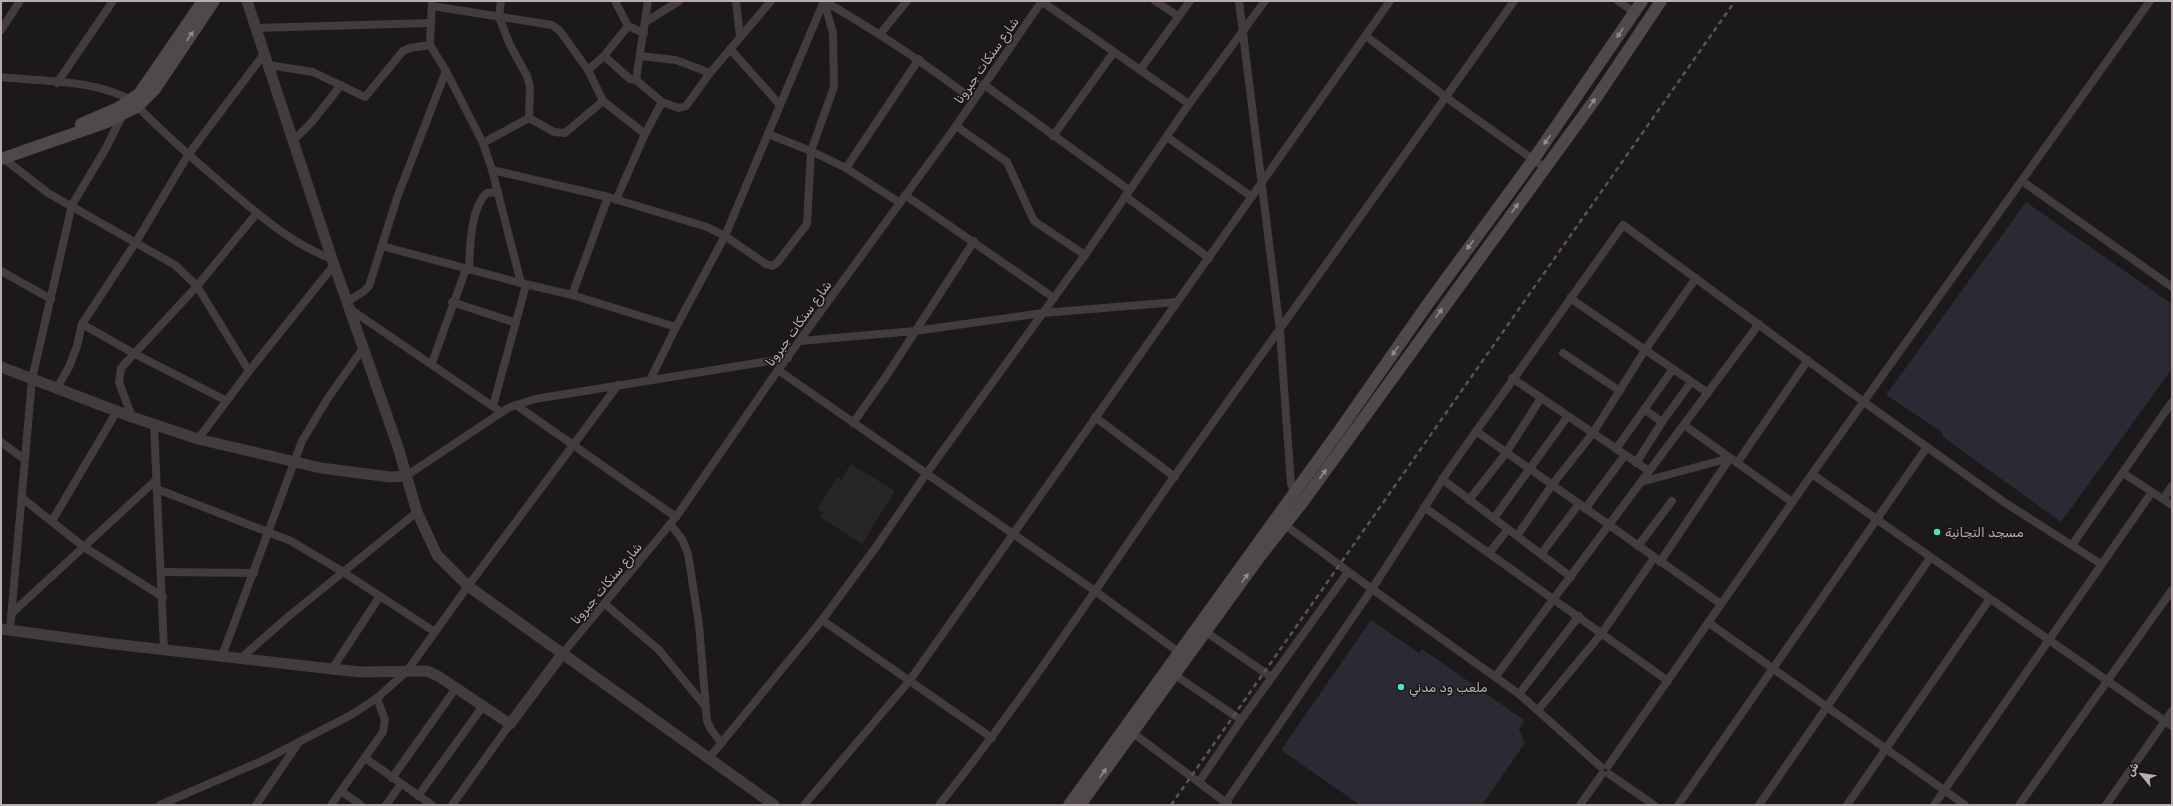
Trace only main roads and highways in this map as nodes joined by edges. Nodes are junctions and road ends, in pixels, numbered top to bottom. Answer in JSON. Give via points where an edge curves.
{"nodes":[{"id":1,"x":203,"y":1,"type":"edge"},
{"id":2,"x":214,"y":1,"type":"edge"},
{"id":3,"x":1642,"y":1,"type":"edge"},
{"id":4,"x":1661,"y":1,"type":"edge"},
{"id":5,"x":134,"y":104,"type":"junction"},
{"id":6,"x":2,"y":156,"type":"edge"},
{"id":7,"x":1129,"y":730,"type":"junction"},
{"id":8,"x":1068,"y":805,"type":"edge"},
{"id":9,"x":1080,"y":805,"type":"edge"}],
"edges":[{"from":1,"to":5,"type":"main road"},
{"from":5,"to":2,"type":"main road","one_way":true,"via":[[155,89]]},
{"from":3,"to":7,"type":"main road","one_way":true,"via":[[1533,160],[1427,304],[1180,653]]},
{"from":7,"to":4,"type":"main road","one_way":true,"via":[[1175,675],[1286,525],[1596,98]]},
{"from":5,"to":6,"type":"main road","via":[[120,112],[83,123]]},
{"from":7,"to":8,"type":"main road"},
{"from":9,"to":7,"type":"main road","one_way":true}]}
